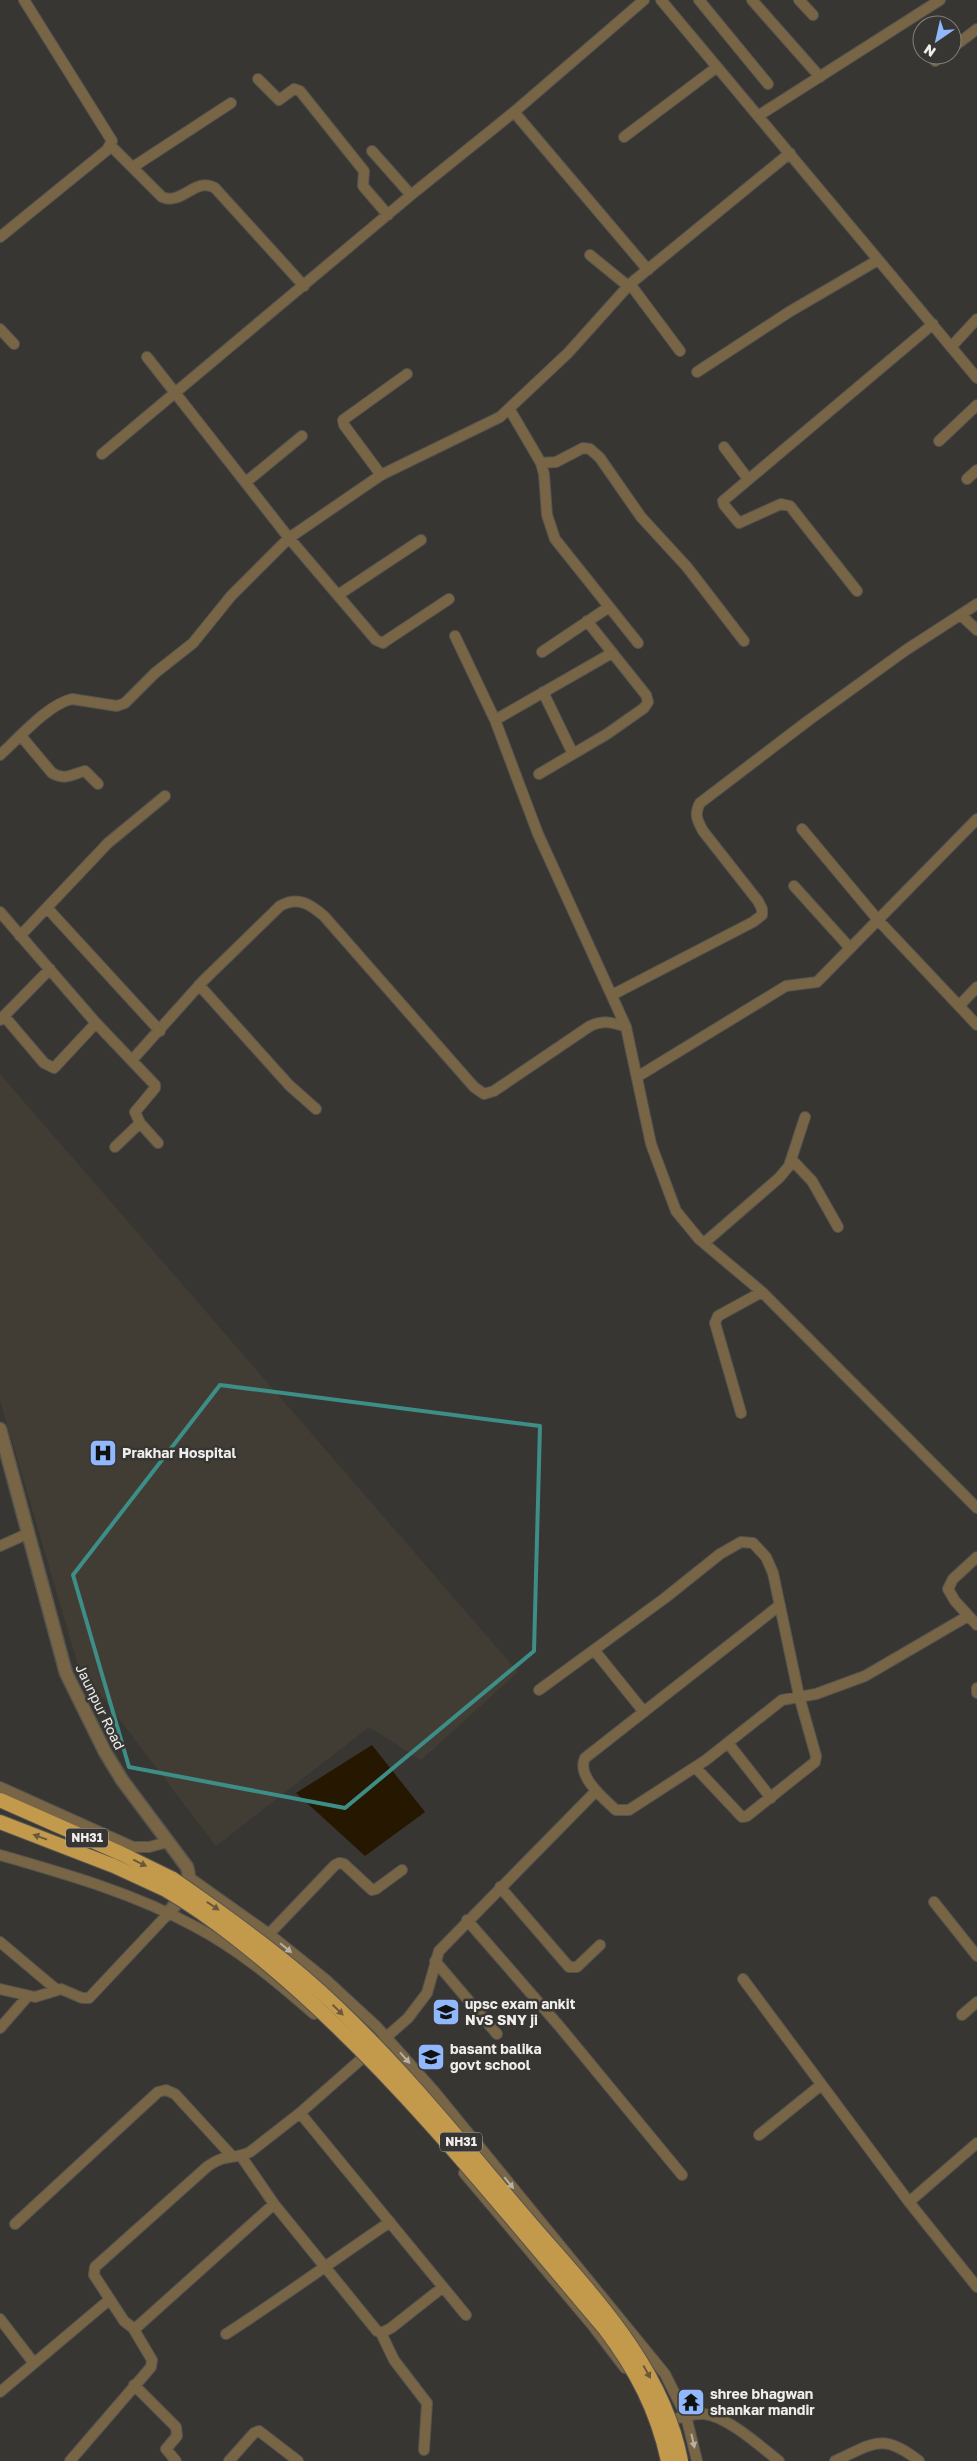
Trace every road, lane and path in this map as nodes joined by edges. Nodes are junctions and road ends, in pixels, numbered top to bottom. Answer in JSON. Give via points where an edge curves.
{"nodes":[{"id":1,"x":24,"y":0,"type":"edge"},
{"id":2,"x":644,"y":0,"type":"edge"},
{"id":3,"x":661,"y":0,"type":"edge"},
{"id":4,"x":699,"y":0,"type":"edge"},
{"id":5,"x":752,"y":0,"type":"edge"},
{"id":6,"x":799,"y":0,"type":"edge"},
{"id":7,"x":940,"y":0,"type":"edge"},
{"id":8,"x":813,"y":15,"type":"dead end"},
{"id":9,"x":977,"y":30,"type":"edge"},
{"id":10,"x":962,"y":41,"type":"edge"},
{"id":11,"x":717,"y":67,"type":"junction"},
{"id":12,"x":820,"y":77,"type":"junction"},
{"id":13,"x":258,"y":80,"type":"dead end"},
{"id":14,"x":768,"y":84,"type":"dead end"},
{"id":15,"x":231,"y":103,"type":"dead end"},
{"id":16,"x":514,"y":112,"type":"junction"},
{"id":17,"x":758,"y":116,"type":"junction"},
{"id":18,"x":624,"y":137,"type":"dead end"},
{"id":19,"x":111,"y":146,"type":"junction"},
{"id":20,"x":372,"y":151,"type":"dead end"},
{"id":21,"x":790,"y":153,"type":"junction"},
{"id":22,"x":133,"y":167,"type":"junction"},
{"id":23,"x":411,"y":195,"type":"junction"},
{"id":24,"x":388,"y":215,"type":"junction"},
{"id":25,"x":0,"y":237,"type":"edge"},
{"id":26,"x":590,"y":255,"type":"dead end"},
{"id":27,"x":878,"y":260,"type":"junction"},
{"id":28,"x":648,"y":270,"type":"junction"},
{"id":29,"x":629,"y":285,"type":"junction"},
{"id":30,"x":304,"y":286,"type":"junction"},
{"id":31,"x":977,"y":319,"type":"edge"},
{"id":32,"x":933,"y":324,"type":"junction"},
{"id":33,"x":0,"y":329,"type":"edge"},
{"id":34,"x":14,"y":344,"type":"dead end"},
{"id":35,"x":951,"y":347,"type":"junction"},
{"id":36,"x":680,"y":351,"type":"dead end"},
{"id":37,"x":148,"y":356,"type":"dead end"},
{"id":38,"x":696,"y":372,"type":"dead end"},
{"id":39,"x":407,"y":374,"type":"dead end"},
{"id":40,"x":977,"y":378,"type":"edge"},
{"id":41,"x":177,"y":393,"type":"junction"},
{"id":42,"x":977,"y":405,"type":"edge"},
{"id":43,"x":510,"y":410,"type":"junction"},
{"id":44,"x":302,"y":436,"type":"dead end"},
{"id":45,"x":939,"y":441,"type":"dead end"},
{"id":46,"x":724,"y":447,"type":"dead end"},
{"id":47,"x":102,"y":454,"type":"dead end"},
{"id":48,"x":541,"y":463,"type":"junction"},
{"id":49,"x":977,"y":470,"type":"edge"},
{"id":50,"x":381,"y":475,"type":"junction"},
{"id":51,"x":748,"y":479,"type":"junction"},
{"id":52,"x":967,"y":479,"type":"dead end"},
{"id":53,"x":246,"y":482,"type":"junction"},
{"id":54,"x":289,"y":538,"type":"junction"},
{"id":55,"x":421,"y":540,"type":"dead end"},
{"id":56,"x":856,"y":591,"type":"dead end"},
{"id":57,"x":338,"y":595,"type":"junction"},
{"id":58,"x":449,"y":599,"type":"dead end"},
{"id":59,"x":977,"y":604,"type":"edge"},
{"id":60,"x":609,"y":607,"type":"junction"},
{"id":61,"x":962,"y":616,"type":"junction"},
{"id":62,"x":587,"y":621,"type":"junction"},
{"id":63,"x":977,"y":630,"type":"edge"},
{"id":64,"x":455,"y":636,"type":"dead end"},
{"id":65,"x":744,"y":641,"type":"dead end"},
{"id":66,"x":638,"y":644,"type":"dead end"},
{"id":67,"x":542,"y":652,"type":"dead end"},
{"id":68,"x":612,"y":653,"type":"junction"},
{"id":69,"x":543,"y":692,"type":"junction"},
{"id":70,"x":495,"y":720,"type":"junction"},
{"id":71,"x":21,"y":736,"type":"junction"},
{"id":72,"x":574,"y":754,"type":"junction"},
{"id":73,"x":0,"y":755,"type":"edge"},
{"id":74,"x":538,"y":774,"type":"dead end"},
{"id":75,"x":98,"y":784,"type":"dead end"},
{"id":76,"x":166,"y":796,"type":"dead end"},
{"id":77,"x":977,"y":819,"type":"edge"},
{"id":78,"x":802,"y":829,"type":"dead end"},
{"id":79,"x":794,"y":886,"type":"dead end"},
{"id":80,"x":48,"y":909,"type":"junction"},
{"id":81,"x":0,"y":912,"type":"edge"},
{"id":82,"x":878,"y":920,"type":"junction"},
{"id":83,"x":20,"y":936,"type":"junction"},
{"id":84,"x":850,"y":948,"type":"junction"},
{"id":85,"x":50,"y":969,"type":"junction"},
{"id":86,"x":199,"y":985,"type":"junction"},
{"id":87,"x":977,"y":987,"type":"edge"},
{"id":88,"x":612,"y":995,"type":"junction"},
{"id":89,"x":959,"y":1006,"type":"junction"},
{"id":90,"x":2,"y":1018,"type":"edge"},
{"id":91,"x":96,"y":1023,"type":"junction"},
{"id":92,"x":977,"y":1025,"type":"edge"},
{"id":93,"x":626,"y":1027,"type":"junction"},
{"id":94,"x":160,"y":1031,"type":"junction"},
{"id":95,"x":133,"y":1060,"type":"junction"},
{"id":96,"x":638,"y":1077,"type":"junction"},
{"id":97,"x":316,"y":1109,"type":"dead end"},
{"id":98,"x":805,"y":1117,"type":"dead end"},
{"id":99,"x":140,"y":1122,"type":"junction"},
{"id":100,"x":158,"y":1144,"type":"dead end"},
{"id":101,"x":115,"y":1147,"type":"dead end"},
{"id":102,"x":792,"y":1160,"type":"junction"},
{"id":103,"x":838,"y":1227,"type":"dead end"},
{"id":104,"x":704,"y":1243,"type":"junction"},
{"id":105,"x":762,"y":1292,"type":"junction"},
{"id":106,"x":741,"y":1413,"type":"dead end"},
{"id":107,"x":0,"y":1429,"type":"edge"},
{"id":108,"x":977,"y":1508,"type":"edge"},
{"id":109,"x":29,"y":1533,"type":"junction"},
{"id":110,"x":0,"y":1546,"type":"edge"},
{"id":111,"x":977,"y":1557,"type":"edge"},
{"id":112,"x":780,"y":1605,"type":"junction"},
{"id":113,"x":968,"y":1616,"type":"junction"},
{"id":114,"x":977,"y":1624,"type":"edge"},
{"id":115,"x":594,"y":1650,"type":"junction"},
{"id":116,"x":977,"y":1688,"type":"edge"},
{"id":117,"x":539,"y":1690,"type":"dead end"},
{"id":118,"x":977,"y":1693,"type":"edge"},
{"id":119,"x":799,"y":1696,"type":"junction"},
{"id":120,"x":644,"y":1712,"type":"junction"},
{"id":121,"x":728,"y":1742,"type":"junction"},
{"id":122,"x":695,"y":1767,"type":"junction"},
{"id":123,"x":0,"y":1787,"type":"edge"},
{"id":124,"x":596,"y":1790,"type":"junction"},
{"id":125,"x":771,"y":1798,"type":"junction"},
{"id":126,"x":0,"y":1800,"type":"edge"},
{"id":127,"x":0,"y":1822,"type":"edge"},
{"id":128,"x":168,"y":1842,"type":"junction"},
{"id":129,"x":0,"y":1855,"type":"edge"},
{"id":130,"x":402,"y":1870,"type":"dead end"},
{"id":131,"x":190,"y":1878,"type":"junction"},
{"id":132,"x":169,"y":1885,"type":"junction"},
{"id":133,"x":500,"y":1887,"type":"junction"},
{"id":134,"x":934,"y":1902,"type":"dead end"},
{"id":135,"x":168,"y":1914,"type":"junction"},
{"id":136,"x":466,"y":1920,"type":"junction"},
{"id":137,"x":269,"y":1934,"type":"junction"},
{"id":138,"x":0,"y":1942,"type":"edge"},
{"id":139,"x":600,"y":1945,"type":"dead end"},
{"id":140,"x":977,"y":1956,"type":"edge"},
{"id":141,"x":435,"y":1961,"type":"junction"},
{"id":142,"x":743,"y":1979,"type":"dead end"},
{"id":143,"x":0,"y":1989,"type":"edge"},
{"id":144,"x":57,"y":1990,"type":"junction"},
{"id":145,"x":28,"y":1996,"type":"junction"},
{"id":146,"x":977,"y":2002,"type":"edge"},
{"id":147,"x":962,"y":2014,"type":"dead end"},
{"id":148,"x":0,"y":2028,"type":"edge"},
{"id":149,"x":496,"y":2034,"type":"dead end"},
{"id":150,"x":386,"y":2038,"type":"junction"},
{"id":151,"x":362,"y":2059,"type":"junction"},
{"id":152,"x":821,"y":2085,"type":"junction"},
{"id":153,"x":300,"y":2113,"type":"junction"},
{"id":154,"x":759,"y":2135,"type":"dead end"},
{"id":155,"x":977,"y":2143,"type":"edge"},
{"id":156,"x":236,"y":2156,"type":"junction"},
{"id":157,"x":682,"y":2175,"type":"dead end"},
{"id":158,"x":909,"y":2202,"type":"junction"},
{"id":159,"x":274,"y":2204,"type":"junction"},
{"id":160,"x":390,"y":2222,"type":"junction"},
{"id":161,"x":15,"y":2224,"type":"dead end"},
{"id":162,"x":326,"y":2265,"type":"junction"},
{"id":163,"x":443,"y":2287,"type":"junction"},
{"id":164,"x":977,"y":2287,"type":"edge"},
{"id":165,"x":109,"y":2300,"type":"junction"},
{"id":166,"x":466,"y":2315,"type":"dead end"},
{"id":167,"x":0,"y":2318,"type":"edge"},
{"id":168,"x":133,"y":2328,"type":"junction"},
{"id":169,"x":381,"y":2333,"type":"junction"},
{"id":170,"x":226,"y":2334,"type":"dead end"},
{"id":171,"x":33,"y":2362,"type":"junction"},
{"id":172,"x":134,"y":2385,"type":"junction"},
{"id":173,"x":0,"y":2392,"type":"edge"},
{"id":174,"x":686,"y":2416,"type":"junction"},
{"id":175,"x":654,"y":2424,"type":"junction"},
{"id":176,"x":424,"y":2450,"type":"dead end"},
{"id":177,"x":70,"y":2461,"type":"edge"},
{"id":178,"x":176,"y":2461,"type":"edge"},
{"id":179,"x":229,"y":2461,"type":"edge"},
{"id":180,"x":298,"y":2461,"type":"edge"},
{"id":181,"x":663,"y":2461,"type":"edge"},
{"id":182,"x":668,"y":2461,"type":"edge"},
{"id":183,"x":681,"y":2461,"type":"edge"},
{"id":184,"x":697,"y":2461,"type":"edge"},
{"id":185,"x":779,"y":2461,"type":"edge"},
{"id":186,"x":836,"y":2461,"type":"edge"},
{"id":187,"x":919,"y":2461,"type":"edge"}],
"edges":[{"from":1,"to":19,"type":"street","via":[[111,136]]},
{"from":2,"to":16,"type":"street"},
{"from":3,"to":11,"type":"street"},
{"from":4,"to":14,"type":"street"},
{"from":5,"to":12,"type":"street"},
{"from":6,"to":8,"type":"street"},
{"from":7,"to":12,"type":"street"},
{"from":9,"to":10,"type":"street"},
{"from":11,"to":17,"type":"street"},
{"from":11,"to":18,"type":"street"},
{"from":12,"to":17,"type":"street"},
{"from":13,"to":24,"type":"street","via":[[279,100],[294,89],[300,91],[364,171],[364,186]]},
{"from":15,"to":22,"type":"street"},
{"from":16,"to":23,"type":"street"},
{"from":16,"to":28,"type":"street"},
{"from":17,"to":21,"type":"street"},
{"from":19,"to":22,"type":"street"},
{"from":19,"to":25,"type":"street"},
{"from":20,"to":23,"type":"street"},
{"from":21,"to":27,"type":"street"},
{"from":21,"to":28,"type":"street"},
{"from":22,"to":30,"type":"street","via":[[168,199],[201,184],[214,188]]},
{"from":23,"to":24,"type":"street"},
{"from":24,"to":30,"type":"street"},
{"from":26,"to":29,"type":"street"},
{"from":27,"to":32,"type":"street"},
{"from":27,"to":38,"type":"street","via":[[788,312]]},
{"from":28,"to":29,"type":"street"},
{"from":29,"to":36,"type":"street"},
{"from":29,"to":43,"type":"street","via":[[568,353]]},
{"from":30,"to":41,"type":"street"},
{"from":31,"to":35,"type":"street"},
{"from":32,"to":35,"type":"street"},
{"from":32,"to":51,"type":"street"},
{"from":33,"to":34,"type":"street"},
{"from":35,"to":40,"type":"street"},
{"from":37,"to":41,"type":"street"},
{"from":39,"to":50,"type":"street","via":[[343,420]]},
{"from":41,"to":47,"type":"street"},
{"from":41,"to":53,"type":"street"},
{"from":42,"to":45,"type":"street"},
{"from":43,"to":48,"type":"street"},
{"from":43,"to":50,"type":"street"},
{"from":44,"to":53,"type":"street"},
{"from":46,"to":51,"type":"street"},
{"from":48,"to":60,"type":"street","via":[[548,521],[555,539]]},
{"from":48,"to":65,"type":"street","via":[[556,462],[583,448],[596,453],[641,517],[687,567]]},
{"from":49,"to":52,"type":"street"},
{"from":50,"to":54,"type":"street"},
{"from":51,"to":56,"type":"street","via":[[724,501],[735,520],[743,522],[780,504],[790,506]]},
{"from":53,"to":54,"type":"street"},
{"from":54,"to":57,"type":"street"},
{"from":54,"to":71,"type":"street","via":[[231,596],[193,643],[155,673],[125,703],[117,706],[65,700]]},
{"from":55,"to":57,"type":"street"},
{"from":57,"to":58,"type":"street","via":[[376,640],[383,642]]},
{"from":59,"to":61,"type":"street"},
{"from":60,"to":62,"type":"street"},
{"from":60,"to":66,"type":"street"},
{"from":61,"to":63,"type":"street"},
{"from":61,"to":88,"type":"street","via":[[906,650],[700,803],[696,811],[700,825],[758,901],[762,915]]},
{"from":62,"to":67,"type":"street"},
{"from":62,"to":68,"type":"street"},
{"from":64,"to":70,"type":"street"},
{"from":68,"to":69,"type":"street"},
{"from":68,"to":72,"type":"street","via":[[646,695],[648,702],[607,734]]},
{"from":69,"to":70,"type":"street"},
{"from":69,"to":72,"type":"street"},
{"from":70,"to":88,"type":"street","via":[[538,834]]},
{"from":71,"to":73,"type":"street"},
{"from":71,"to":75,"type":"street","via":[[52,773],[68,778],[85,771]]},
{"from":72,"to":74,"type":"street"},
{"from":76,"to":80,"type":"street","via":[[108,843]]},
{"from":77,"to":82,"type":"street"},
{"from":78,"to":82,"type":"street"},
{"from":79,"to":84,"type":"street"},
{"from":80,"to":83,"type":"street"},
{"from":80,"to":94,"type":"street"},
{"from":81,"to":83,"type":"street"},
{"from":82,"to":84,"type":"street"},
{"from":82,"to":89,"type":"street"},
{"from":83,"to":85,"type":"street"},
{"from":84,"to":96,"type":"street","via":[[816,982],[786,986]]},
{"from":85,"to":90,"type":"street"},
{"from":85,"to":91,"type":"street"},
{"from":86,"to":93,"type":"street","via":[[280,906],[290,900],[301,900],[324,916],[474,1087],[484,1094],[494,1092],[590,1026],[611,1022]]},
{"from":86,"to":94,"type":"street"},
{"from":86,"to":97,"type":"street","via":[[289,1085]]},
{"from":87,"to":89,"type":"street"},
{"from":88,"to":93,"type":"street"},
{"from":89,"to":92,"type":"street"},
{"from":90,"to":91,"type":"street","via":[[44,1063],[54,1068]]},
{"from":91,"to":95,"type":"street"},
{"from":93,"to":96,"type":"street"},
{"from":94,"to":95,"type":"street"},
{"from":95,"to":99,"type":"street","via":[[155,1085],[135,1112]]},
{"from":96,"to":104,"type":"street","via":[[651,1144],[665,1184],[676,1211]]},
{"from":98,"to":102,"type":"street"},
{"from":99,"to":100,"type":"street"},
{"from":99,"to":101,"type":"street"},
{"from":102,"to":103,"type":"street","via":[[812,1181]]},
{"from":102,"to":104,"type":"street","via":[[779,1178]]},
{"from":104,"to":105,"type":"street"},
{"from":105,"to":106,"type":"street","via":[[718,1316],[715,1323]]},
{"from":105,"to":108,"type":"street"},
{"from":107,"to":109,"type":"street","name":"Jaunpur Road"},
{"from":109,"to":110,"type":"street"},
{"from":109,"to":128,"type":"street","name":"Jaunpur Road","via":[[66,1673],[117,1773]]},
{"from":111,"to":113,"type":"street","via":[[948,1586],[949,1594]]},
{"from":112,"to":115,"type":"street","via":[[766,1557],[753,1543],[741,1542],[720,1554]]},
{"from":112,"to":119,"type":"street"},
{"from":112,"to":120,"type":"street"},
{"from":113,"to":114,"type":"street"},
{"from":113,"to":119,"type":"street","via":[[865,1676],[816,1694]]},
{"from":115,"to":117,"type":"street"},
{"from":115,"to":120,"type":"street"},
{"from":116,"to":118,"type":"street"},
{"from":119,"to":121,"type":"street","via":[[782,1700]]},
{"from":119,"to":125,"type":"street","via":[[815,1762]]},
{"from":120,"to":124,"type":"street","via":[[585,1758],[583,1770]]},
{"from":121,"to":122,"type":"street"},
{"from":121,"to":125,"type":"street"},
{"from":122,"to":124,"type":"street","via":[[629,1810],[616,1810]]},
{"from":122,"to":125,"type":"street","via":[[742,1817]]},
{"from":123,"to":128,"type":"street","via":[[133,1847]]},
{"from":124,"to":133,"type":"street"},
{"from":126,"to":132,"type":"highway","number":"NH31","one_way":true,"via":[[120,1853]]},
{"from":132,"to":127,"type":"highway","number":"NH31","one_way":true},
{"from":128,"to":131,"type":"street","name":"Jaunpur Road","via":[[187,1867]]},
{"from":129,"to":135,"type":"street","via":[[115,1891]]},
{"from":130,"to":137,"type":"street","via":[[372,1890],[339,1863]]},
{"from":131,"to":135,"type":"street","via":[[189,1886]]},
{"from":131,"to":137,"type":"street"},
{"from":132,"to":182,"type":"highway","number":"NH31","bridge":true,"via":[[269,1965],[352,2039],[419,2111],[627,2359],[662,2430]]},
{"from":132,"to":183,"type":"highway","number":"NH31","one_way":true,"bridge":true,"via":[[248,1932],[306,1979],[382,2052],[429,2104],[620,2329],[658,2392],[675,2433]]},
{"from":133,"to":136,"type":"street"},
{"from":133,"to":139,"type":"street","via":[[569,1967],[576,1967]]},
{"from":134,"to":140,"type":"street"},
{"from":135,"to":144,"type":"street","via":[[89,1998]]},
{"from":135,"to":151,"type":"street","via":[[224,1944],[267,1974]]},
{"from":136,"to":141,"type":"street","via":[[439,1950]]},
{"from":136,"to":157,"type":"street","via":[[560,2027]]},
{"from":137,"to":150,"type":"street","one_way":true,"via":[[325,1980]]},
{"from":138,"to":144,"type":"street"},
{"from":141,"to":149,"type":"street"},
{"from":141,"to":150,"type":"street","via":[[431,1983],[421,2004]]},
{"from":142,"to":152,"type":"street"},
{"from":143,"to":145,"type":"street"},
{"from":144,"to":145,"type":"street"},
{"from":145,"to":148,"type":"street"},
{"from":146,"to":147,"type":"street"},
{"from":150,"to":151,"type":"street"},
{"from":150,"to":174,"type":"street","one_way":true,"via":[[434,2090],[665,2374]]},
{"from":151,"to":153,"type":"street"},
{"from":151,"to":175,"type":"street","via":[[412,2111],[593,2326],[632,2378]]},
{"from":152,"to":154,"type":"street"},
{"from":152,"to":158,"type":"street"},
{"from":153,"to":156,"type":"street"},
{"from":153,"to":160,"type":"street"},
{"from":155,"to":158,"type":"street"},
{"from":156,"to":159,"type":"street"},
{"from":156,"to":161,"type":"street","via":[[175,2094],[166,2090],[158,2092]]},
{"from":156,"to":165,"type":"street","via":[[208,2166],[95,2267],[94,2275]]},
{"from":158,"to":164,"type":"street"},
{"from":159,"to":162,"type":"street"},
{"from":159,"to":168,"type":"street"},
{"from":160,"to":162,"type":"street"},
{"from":160,"to":163,"type":"street"},
{"from":162,"to":169,"type":"street","via":[[372,2326]]},
{"from":162,"to":170,"type":"street"},
{"from":163,"to":166,"type":"street"},
{"from":163,"to":169,"type":"street"},
{"from":165,"to":168,"type":"street"},
{"from":165,"to":171,"type":"street"},
{"from":167,"to":171,"type":"street"},
{"from":168,"to":172,"type":"street","via":[[152,2364]]},
{"from":169,"to":176,"type":"street","via":[[394,2360],[427,2403]]},
{"from":171,"to":173,"type":"street"},
{"from":172,"to":177,"type":"street"},
{"from":172,"to":178,"type":"street","via":[[176,2427],[177,2436],[166,2449]]},
{"from":174,"to":175,"type":"street"},
{"from":174,"to":184,"type":"street","one_way":true},
{"from":174,"to":185,"type":"street","via":[[713,2416],[733,2426]]},
{"from":175,"to":181,"type":"street"},
{"from":179,"to":180,"type":"street","via":[[258,2431]]},
{"from":186,"to":187,"type":"street","via":[[883,2442],[899,2446]]}]}
